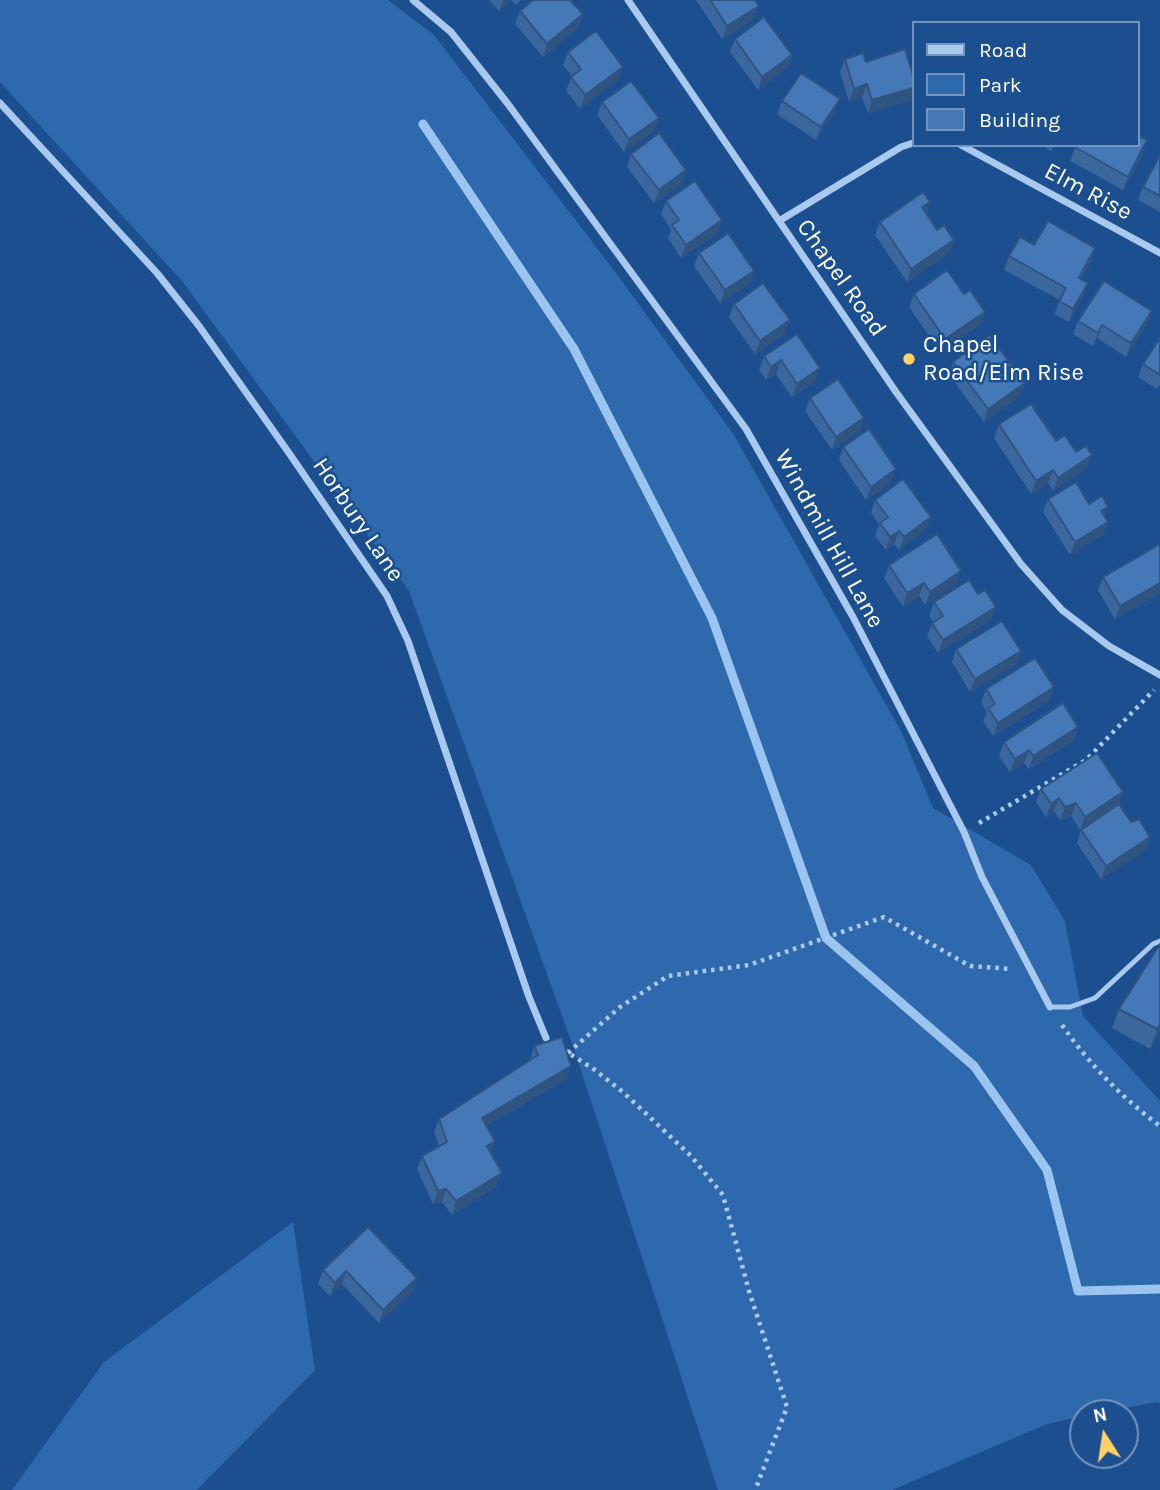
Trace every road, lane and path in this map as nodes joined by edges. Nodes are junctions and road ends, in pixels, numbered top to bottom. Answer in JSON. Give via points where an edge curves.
{"nodes":[{"id":1,"x":414,"y":0,"type":"edge"},
{"id":2,"x":628,"y":0,"type":"edge"},
{"id":3,"x":0,"y":103,"type":"edge"},
{"id":4,"x":912,"y":143,"type":"edge"},
{"id":5,"x":965,"y":147,"type":"edge"},
{"id":6,"x":779,"y":221,"type":"junction"},
{"id":7,"x":1160,"y":253,"type":"edge"},
{"id":8,"x":1160,"y":675,"type":"edge"},
{"id":9,"x":1160,"y":684,"type":"edge"},
{"id":10,"x":964,"y":832,"type":"junction"},
{"id":11,"x":1160,"y":941,"type":"edge"},
{"id":12,"x":1028,"y":966,"type":"junction"},
{"id":13,"x":1050,"y":1007,"type":"junction"},
{"id":14,"x":546,"y":1038,"type":"joint"},
{"id":15,"x":568,"y":1053,"type":"junction"},
{"id":16,"x":1160,"y":1126,"type":"edge"},
{"id":17,"x":757,"y":1490,"type":"edge"}],
"edges":[{"from":1,"to":10,"type":"street","name":"Windmill Hill Lane","via":[[451,32],[508,104],[746,429],[853,617]]},
{"from":2,"to":6,"type":"street","name":"Chapel Road"},
{"from":3,"to":14,"type":"street","name":"Horbury Lane","via":[[157,273],[199,326],[387,596],[408,641]]},
{"from":4,"to":6,"type":"street"},
{"from":5,"to":7,"type":"street","name":"Elm Rise"},
{"from":6,"to":8,"type":"street","name":"Chapel Road","via":[[1021,564],[1062,610],[1108,646]]},
{"from":9,"to":10,"type":"path","via":[[1086,760]]},
{"from":10,"to":12,"type":"street","name":"Windmill Hill Lane"},
{"from":11,"to":13,"type":"lane","via":[[1095,998],[1070,1007]]},
{"from":12,"to":13,"type":"street","name":"Windmill Hill Lane"},
{"from":12,"to":15,"type":"path","via":[[1019,970],[970,966],[884,917],[749,965],[668,976],[620,1007]]},
{"from":13,"to":16,"type":"path","via":[[1087,1060]]},
{"from":14,"to":15,"type":"path"},
{"from":15,"to":17,"type":"path","via":[[624,1093],[691,1156],[723,1195],[787,1407]]}]}
